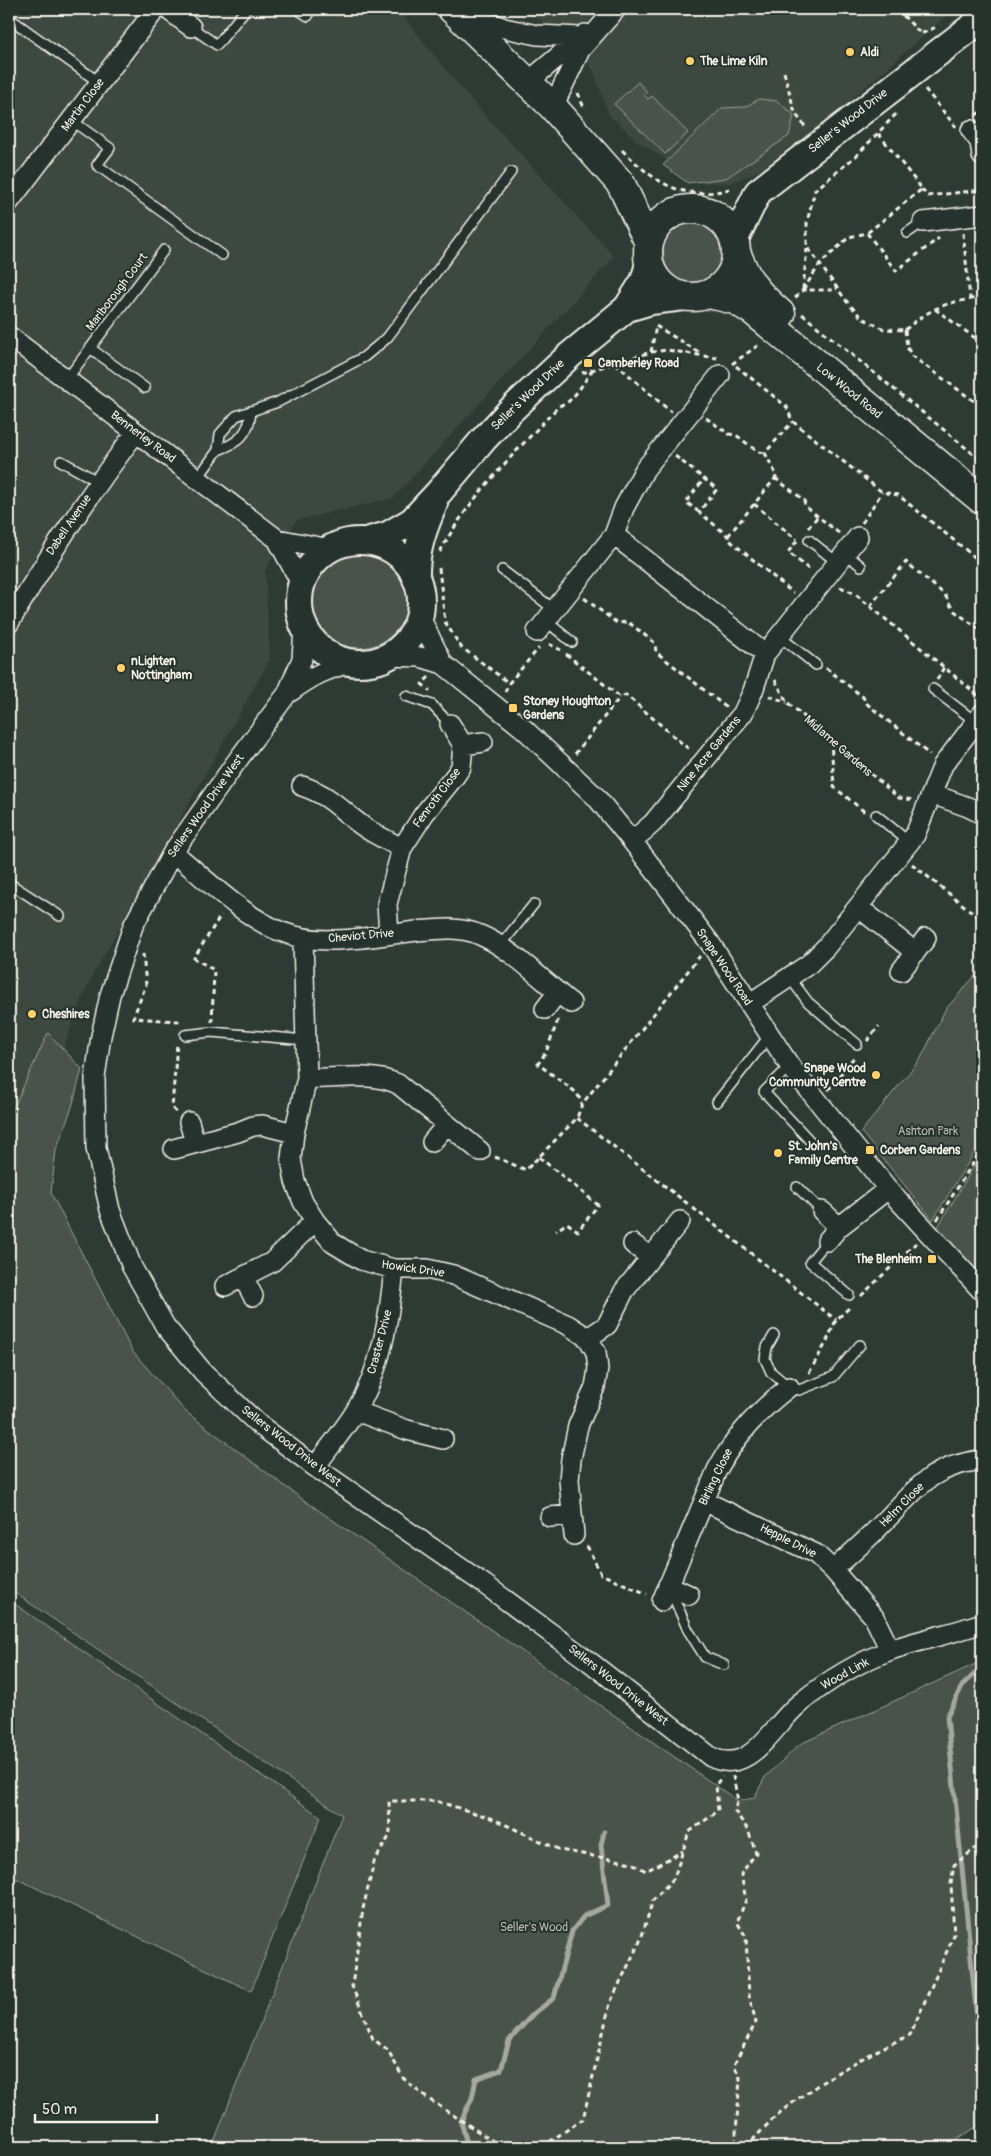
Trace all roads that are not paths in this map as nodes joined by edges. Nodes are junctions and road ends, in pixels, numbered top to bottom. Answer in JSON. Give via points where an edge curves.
{"nodes":[{"id":1,"x":156,"y":9,"type":"edge"},
{"id":2,"x":167,"y":9,"type":"edge"},
{"id":3,"x":246,"y":9,"type":"edge"},
{"id":4,"x":297,"y":9,"type":"edge"},
{"id":5,"x":452,"y":9,"type":"edge"},
{"id":6,"x":457,"y":9,"type":"edge"},
{"id":7,"x":543,"y":9,"type":"edge"},
{"id":8,"x":550,"y":9,"type":"edge"},
{"id":9,"x":612,"y":10,"type":"edge"},
{"id":10,"x":308,"y":16,"type":"dead end"},
{"id":11,"x":9,"y":18,"type":"edge"},
{"id":12,"x":982,"y":19,"type":"edge"},
{"id":13,"x":191,"y":27,"type":"joint"},
{"id":14,"x":581,"y":37,"type":"junction"},
{"id":15,"x":528,"y":82,"type":"junction"},
{"id":16,"x":100,"y":83,"type":"junction"},
{"id":17,"x":553,"y":107,"type":"junction"},
{"id":18,"x":71,"y":120,"type":"junction"},
{"id":19,"x":511,"y":172,"type":"dead end"},
{"id":20,"x":621,"y":184,"type":"junction"},
{"id":21,"x":9,"y":202,"type":"edge"},
{"id":22,"x":686,"y":210,"type":"junction"},
{"id":23,"x":982,"y":215,"type":"edge"},
{"id":24,"x":922,"y":222,"type":"joint"},
{"id":25,"x":907,"y":233,"type":"dead end"},
{"id":26,"x":735,"y":246,"type":"junction"},
{"id":27,"x":164,"y":250,"type":"dead end"},
{"id":28,"x":649,"y":253,"type":"junction"},
{"id":29,"x":222,"y":255,"type":"dead end"},
{"id":30,"x":697,"y":295,"type":"junction"},
{"id":31,"x":627,"y":308,"type":"junction"},
{"id":32,"x":9,"y":336,"type":"edge"},
{"id":33,"x":90,"y":348,"type":"junction"},
{"id":34,"x":726,"y":369,"type":"road end"},
{"id":35,"x":67,"y":380,"type":"junction"},
{"id":36,"x":145,"y":388,"type":"dead end"},
{"id":37,"x":251,"y":412,"type":"junction"},
{"id":38,"x":136,"y":432,"type":"junction"},
{"id":39,"x":218,"y":450,"type":"junction"},
{"id":40,"x":61,"y":461,"type":"dead end"},
{"id":41,"x":198,"y":478,"type":"junction"},
{"id":42,"x":982,"y":481,"type":"edge"},
{"id":43,"x":98,"y":482,"type":"junction"},
{"id":44,"x":439,"y":492,"type":"junction"},
{"id":45,"x":982,"y":500,"type":"edge"},
{"id":46,"x":614,"y":535,"type":"junction"},
{"id":47,"x":277,"y":539,"type":"junction"},
{"id":48,"x":809,"y":540,"type":"dead end"},
{"id":49,"x":366,"y":541,"type":"junction"},
{"id":50,"x":330,"y":549,"type":"junction"},
{"id":51,"x":848,"y":549,"type":"junction"},
{"id":52,"x":861,"y":566,"type":"dead end"},
{"id":53,"x":502,"y":570,"type":"dead end"},
{"id":54,"x":416,"y":579,"type":"junction"},
{"id":55,"x":302,"y":585,"type":"junction"},
{"id":56,"x":420,"y":615,"type":"junction"},
{"id":57,"x":546,"y":621,"type":"junction"},
{"id":58,"x":9,"y":622,"type":"edge"},
{"id":59,"x":304,"y":627,"type":"junction"},
{"id":60,"x":779,"y":636,"type":"junction"},
{"id":61,"x":572,"y":642,"type":"dead end"},
{"id":62,"x":765,"y":654,"type":"junction"},
{"id":63,"x":387,"y":656,"type":"junction"},
{"id":64,"x":353,"y":662,"type":"junction"},
{"id":65,"x":443,"y":664,"type":"junction"},
{"id":66,"x":816,"y":665,"type":"road end"},
{"id":67,"x":933,"y":689,"type":"dead end"},
{"id":68,"x":287,"y":694,"type":"junction"},
{"id":69,"x":406,"y":696,"type":"dead end"},
{"id":70,"x":979,"y":718,"type":"edge"},
{"id":71,"x":450,"y":724,"type":"joint"},
{"id":72,"x":483,"y":742,"type":"dead end"},
{"id":73,"x":463,"y":745,"type":"junction"},
{"id":74,"x":317,"y":785,"type":"dead end"},
{"id":75,"x":930,"y":798,"type":"junction"},
{"id":76,"x":982,"y":814,"type":"edge"},
{"id":77,"x":876,"y":815,"type":"road end"},
{"id":78,"x":632,"y":841,"type":"junction"},
{"id":79,"x":402,"y":848,"type":"junction"},
{"id":80,"x":904,"y":848,"type":"junction"},
{"id":81,"x":172,"y":852,"type":"junction"},
{"id":82,"x":9,"y":884,"type":"edge"},
{"id":83,"x":534,"y":904,"type":"dead end"},
{"id":84,"x":858,"y":907,"type":"junction"},
{"id":85,"x":60,"y":916,"type":"dead end"},
{"id":86,"x":389,"y":934,"type":"junction"},
{"id":87,"x":302,"y":938,"type":"junction"},
{"id":88,"x":500,"y":946,"type":"junction"},
{"id":89,"x":901,"y":972,"type":"dead end"},
{"id":90,"x":790,"y":978,"type":"junction"},
{"id":91,"x":749,"y":1004,"type":"junction"},
{"id":92,"x":545,"y":1009,"type":"dead end"},
{"id":93,"x":180,"y":1033,"type":"road end"},
{"id":94,"x":770,"y":1035,"type":"junction"},
{"id":95,"x":306,"y":1040,"type":"junction"},
{"id":96,"x":860,"y":1046,"type":"road end"},
{"id":97,"x":790,"y":1066,"type":"junction"},
{"id":98,"x":307,"y":1078,"type":"junction"},
{"id":99,"x":717,"y":1102,"type":"dead end"},
{"id":100,"x":189,"y":1122,"type":"road end"},
{"id":101,"x":447,"y":1124,"type":"junction"},
{"id":102,"x":294,"y":1133,"type":"junction"},
{"id":103,"x":432,"y":1142,"type":"dead end"},
{"id":104,"x":195,"y":1143,"type":"junction"},
{"id":105,"x":813,"y":1144,"type":"dead end"},
{"id":106,"x":174,"y":1149,"type":"dead end"},
{"id":107,"x":480,"y":1150,"type":"road end"},
{"id":108,"x":797,"y":1187,"type":"dead end"},
{"id":109,"x":888,"y":1189,"type":"junction"},
{"id":110,"x":822,"y":1211,"type":"joint"},
{"id":111,"x":315,"y":1221,"type":"junction"},
{"id":112,"x":680,"y":1221,"type":"dead end"},
{"id":113,"x":833,"y":1234,"type":"junction"},
{"id":114,"x":633,"y":1244,"type":"dead end"},
{"id":115,"x":650,"y":1257,"type":"junction"},
{"id":116,"x":394,"y":1269,"type":"junction"},
{"id":117,"x":243,"y":1277,"type":"junction"},
{"id":118,"x":225,"y":1286,"type":"dead end"},
{"id":119,"x":982,"y":1291,"type":"edge"},
{"id":120,"x":849,"y":1295,"type":"dead end"},
{"id":121,"x":253,"y":1296,"type":"dead end"},
{"id":122,"x":774,"y":1335,"type":"dead end"},
{"id":123,"x":588,"y":1338,"type":"junction"},
{"id":124,"x":860,"y":1345,"type":"dead end"},
{"id":125,"x":794,"y":1388,"type":"junction"},
{"id":126,"x":356,"y":1411,"type":"junction"},
{"id":127,"x":442,"y":1439,"type":"dead end"},
{"id":128,"x":982,"y":1460,"type":"edge"},
{"id":129,"x":315,"y":1467,"type":"junction"},
{"id":130,"x":704,"y":1501,"type":"junction"},
{"id":131,"x":572,"y":1515,"type":"junction"},
{"id":132,"x":550,"y":1518,"type":"dead end"},
{"id":133,"x":574,"y":1535,"type":"road end"},
{"id":134,"x":833,"y":1570,"type":"junction"},
{"id":135,"x":665,"y":1593,"type":"junction"},
{"id":136,"x":689,"y":1595,"type":"dead end"},
{"id":137,"x":982,"y":1623,"type":"edge"},
{"id":138,"x":890,"y":1650,"type":"junction"},
{"id":139,"x":724,"y":1664,"type":"dead end"},
{"id":140,"x":730,"y":1763,"type":"joint"}],
"edges":[{"from":1,"to":16,"type":"street","name":"Martin Close"},
{"from":2,"to":13,"type":"street"},
{"from":3,"to":13,"type":"lane","via":[[217,46]]},
{"from":4,"to":10,"type":"lane"},
{"from":5,"to":15,"type":"main road"},
{"from":6,"to":14,"type":"street","via":[[504,28],[537,35]]},
{"from":7,"to":8,"type":"lane"},
{"from":9,"to":14,"type":"street"},
{"from":9,"to":17,"type":"street","via":[[580,50]]},
{"from":11,"to":16,"type":"lane"},
{"from":12,"to":26,"type":"street","name":"Seller's Wood Drive","via":[[758,192]]},
{"from":14,"to":15,"type":"street"},
{"from":15,"to":17,"type":"main road"},
{"from":16,"to":18,"type":"street","name":"Martin Close"},
{"from":17,"to":20,"type":"main road"},
{"from":18,"to":21,"type":"street","name":"Martin Close"},
{"from":18,"to":29,"type":"lane","via":[[110,148],[97,165]]},
{"from":19,"to":37,"type":"lane","via":[[387,338],[364,358]]},
{"from":20,"to":22,"type":"main road","via":[[658,205]]},
{"from":20,"to":28,"type":"main road"},
{"from":22,"to":26,"type":"main road","via":[[716,216],[724,223]]},
{"from":22,"to":28,"type":"main road","via":[[663,221],[652,234]]},
{"from":23,"to":24,"type":"street","via":[[947,214]]},
{"from":24,"to":25,"type":"lane"},
{"from":26,"to":30,"type":"main road","via":[[734,265],[729,277],[720,287]]},
{"from":26,"to":42,"type":"main road","name":"Low Wood Road","via":[[748,281],[759,295]]},
{"from":27,"to":33,"type":"lane","name":"Marlborough Court"},
{"from":28,"to":30,"type":"main road","via":[[654,276],[662,286],[672,293]]},
{"from":28,"to":31,"type":"street","name":"Seller's Wood Drive","via":[[644,281]]},
{"from":30,"to":31,"type":"street","name":"Seller's Wood Drive","via":[[651,301]]},
{"from":30,"to":45,"type":"main road","name":"Low Wood Road","via":[[735,300],[752,311]]},
{"from":31,"to":44,"type":"street","name":"Seller's Wood Drive","via":[[570,355],[512,410]]},
{"from":32,"to":35,"type":"street","name":"Bennerley Road"},
{"from":33,"to":35,"type":"lane","name":"Marlborough Court"},
{"from":33,"to":36,"type":"lane","name":"Marlborough Court"},
{"from":34,"to":46,"type":"street","via":[[644,469]]},
{"from":35,"to":38,"type":"street","name":"Bennerley Road"},
{"from":37,"to":39,"type":"lane","via":[[250,427],[233,445]]},
{"from":37,"to":39,"type":"lane","via":[[236,416],[220,434]]},
{"from":38,"to":41,"type":"street","name":"Bennerley Road"},
{"from":38,"to":43,"type":"street","name":"Dabell Avenue"},
{"from":39,"to":41,"type":"lane"},
{"from":40,"to":43,"type":"lane"},
{"from":41,"to":47,"type":"street","name":"Bennerley Road"},
{"from":43,"to":58,"type":"street","name":"Dabell Avenue"},
{"from":44,"to":49,"type":"street","name":"Seller's Wood Drive","via":[[401,529]]},
{"from":44,"to":54,"type":"street","name":"Seller's Wood Drive","via":[[418,546]]},
{"from":46,"to":57,"type":"street"},
{"from":46,"to":62,"type":"street"},
{"from":47,"to":50,"type":"street","name":"Bennerley Road"},
{"from":47,"to":55,"type":"street","name":"Bennerley Road"},
{"from":48,"to":51,"type":"lane"},
{"from":49,"to":50,"type":"street"},
{"from":49,"to":54,"type":"street","via":[[401,557]]},
{"from":50,"to":55,"type":"street","via":[[312,564]]},
{"from":51,"to":52,"type":"lane"},
{"from":51,"to":60,"type":"street","name":"Nine Acre Gardens"},
{"from":53,"to":57,"type":"lane"},
{"from":54,"to":56,"type":"street","via":[[420,591]]},
{"from":55,"to":59,"type":"street","via":[[299,606]]},
{"from":56,"to":63,"type":"street","via":[[410,637]]},
{"from":56,"to":65,"type":"street","name":"Snape Wood Road"},
{"from":57,"to":61,"type":"lane"},
{"from":59,"to":64,"type":"street","via":[[327,653]]},
{"from":59,"to":68,"type":"street","name":"Sellers Wood Drive West","via":[[302,659]]},
{"from":60,"to":62,"type":"street","name":"Nine Acre Gardens"},
{"from":60,"to":66,"type":"lane"},
{"from":62,"to":78,"type":"street","name":"Nine Acre Gardens","via":[[753,691],[739,717],[653,823]]},
{"from":63,"to":64,"type":"street"},
{"from":63,"to":65,"type":"street","name":"Snape Wood Road","via":[[420,657]]},
{"from":64,"to":68,"type":"street","name":"Sellers Wood Drive West","via":[[326,669]]},
{"from":65,"to":78,"type":"street","name":"Snape Wood Road","via":[[498,706],[565,766]]},
{"from":67,"to":70,"type":"lane"},
{"from":68,"to":81,"type":"street","name":"Sellers Wood Drive West"},
{"from":69,"to":71,"type":"lane","via":[[432,705]]},
{"from":70,"to":75,"type":"street","via":[[943,765]]},
{"from":71,"to":73,"type":"street"},
{"from":72,"to":73,"type":"street"},
{"from":73,"to":79,"type":"street","name":"Fenroth Close","via":[[461,767]]},
{"from":74,"to":79,"type":"street","via":[[366,829]]},
{"from":75,"to":76,"type":"street","via":[[968,807]]},
{"from":75,"to":80,"type":"street","via":[[915,835]]},
{"from":77,"to":80,"type":"lane"},
{"from":78,"to":91,"type":"street","name":"Snape Wood Road","via":[[710,943]]},
{"from":79,"to":86,"type":"street","name":"Fenroth Close","via":[[387,904]]},
{"from":80,"to":84,"type":"street"},
{"from":81,"to":87,"type":"street","name":"Cheviot Drive","via":[[265,925]]},
{"from":81,"to":129,"type":"street","name":"Sellers Wood Drive West","via":[[133,926],[100,1036],[94,1077],[96,1148],[110,1210],[132,1267],[165,1326],[203,1372],[257,1423]]},
{"from":82,"to":85,"type":"lane"},
{"from":83,"to":88,"type":"lane"},
{"from":84,"to":89,"type":"street","via":[[920,945]]},
{"from":84,"to":90,"type":"street","via":[[826,947]]},
{"from":86,"to":87,"type":"street","name":"Cheviot Drive","via":[[338,939]]},
{"from":86,"to":88,"type":"street","name":"Cheviot Drive","via":[[457,929],[479,935]]},
{"from":87,"to":95,"type":"street","name":"Howick Drive"},
{"from":88,"to":92,"type":"street","name":"Cheviot Drive","via":[[564,998]]},
{"from":90,"to":91,"type":"street"},
{"from":90,"to":96,"type":"lane","via":[[808,1002]]},
{"from":91,"to":94,"type":"street","name":"Snape Wood Road"},
{"from":93,"to":95,"type":"lane","via":[[211,1032]]},
{"from":94,"to":97,"type":"street","name":"Snape Wood Road"},
{"from":94,"to":99,"type":"lane"},
{"from":95,"to":98,"type":"street","name":"Howick Drive"},
{"from":97,"to":105,"type":"lane","via":[[764,1092]]},
{"from":97,"to":109,"type":"street","name":"Snape Wood Road"},
{"from":98,"to":101,"type":"street","via":[[385,1078],[398,1084]]},
{"from":98,"to":102,"type":"street","name":"Howick Drive"},
{"from":100,"to":104,"type":"street"},
{"from":101,"to":103,"type":"street"},
{"from":101,"to":107,"type":"street"},
{"from":102,"to":104,"type":"street","via":[[262,1125]]},
{"from":102,"to":111,"type":"street","name":"Howick Drive","via":[[291,1159],[295,1181]]},
{"from":104,"to":106,"type":"street"},
{"from":108,"to":110,"type":"lane"},
{"from":109,"to":113,"type":"street"},
{"from":109,"to":119,"type":"street","name":"Snape Wood Road"},
{"from":110,"to":113,"type":"street"},
{"from":111,"to":116,"type":"street","name":"Howick Drive","via":[[333,1243],[361,1260]]},
{"from":111,"to":117,"type":"street","via":[[272,1262]]},
{"from":112,"to":115,"type":"street"},
{"from":113,"to":120,"type":"lane","via":[[810,1262]]},
{"from":114,"to":115,"type":"street"},
{"from":115,"to":123,"type":"street","via":[[624,1291],[607,1325]]},
{"from":116,"to":123,"type":"street","name":"Howick Drive","via":[[452,1275],[568,1325]]},
{"from":116,"to":126,"type":"street","name":"Craster Drive","via":[[388,1322],[375,1370]]},
{"from":117,"to":118,"type":"street"},
{"from":117,"to":121,"type":"street"},
{"from":122,"to":125,"type":"lane","via":[[765,1359],[771,1372]]},
{"from":123,"to":131,"type":"street","via":[[596,1352],[598,1370],[573,1443],[569,1480]]},
{"from":124,"to":125,"type":"lane","name":"Birling Close","via":[[833,1377]]},
{"from":125,"to":130,"type":"street","name":"Birling Close","via":[[767,1404],[737,1436]]},
{"from":126,"to":127,"type":"street"},
{"from":126,"to":129,"type":"street","name":"Craster Drive"},
{"from":128,"to":134,"type":"street","name":"Helm Close","via":[[942,1470],[918,1486]]},
{"from":129,"to":140,"type":"street","name":"Sellers Wood Drive West","via":[[484,1584],[711,1757]]},
{"from":130,"to":134,"type":"street","name":"Hepple Drive","via":[[800,1545]]},
{"from":130,"to":135,"type":"street","name":"Birling Close"},
{"from":131,"to":132,"type":"street"},
{"from":131,"to":133,"type":"street"},
{"from":134,"to":138,"type":"street","name":"Hepple Drive","via":[[874,1617]]},
{"from":135,"to":136,"type":"street"},
{"from":135,"to":139,"type":"lane","via":[[705,1657]]},
{"from":137,"to":138,"type":"street","name":"Wood Link"},
{"from":138,"to":140,"type":"street","name":"Wood Link","via":[[829,1680],[797,1705],[752,1754]]}]}
